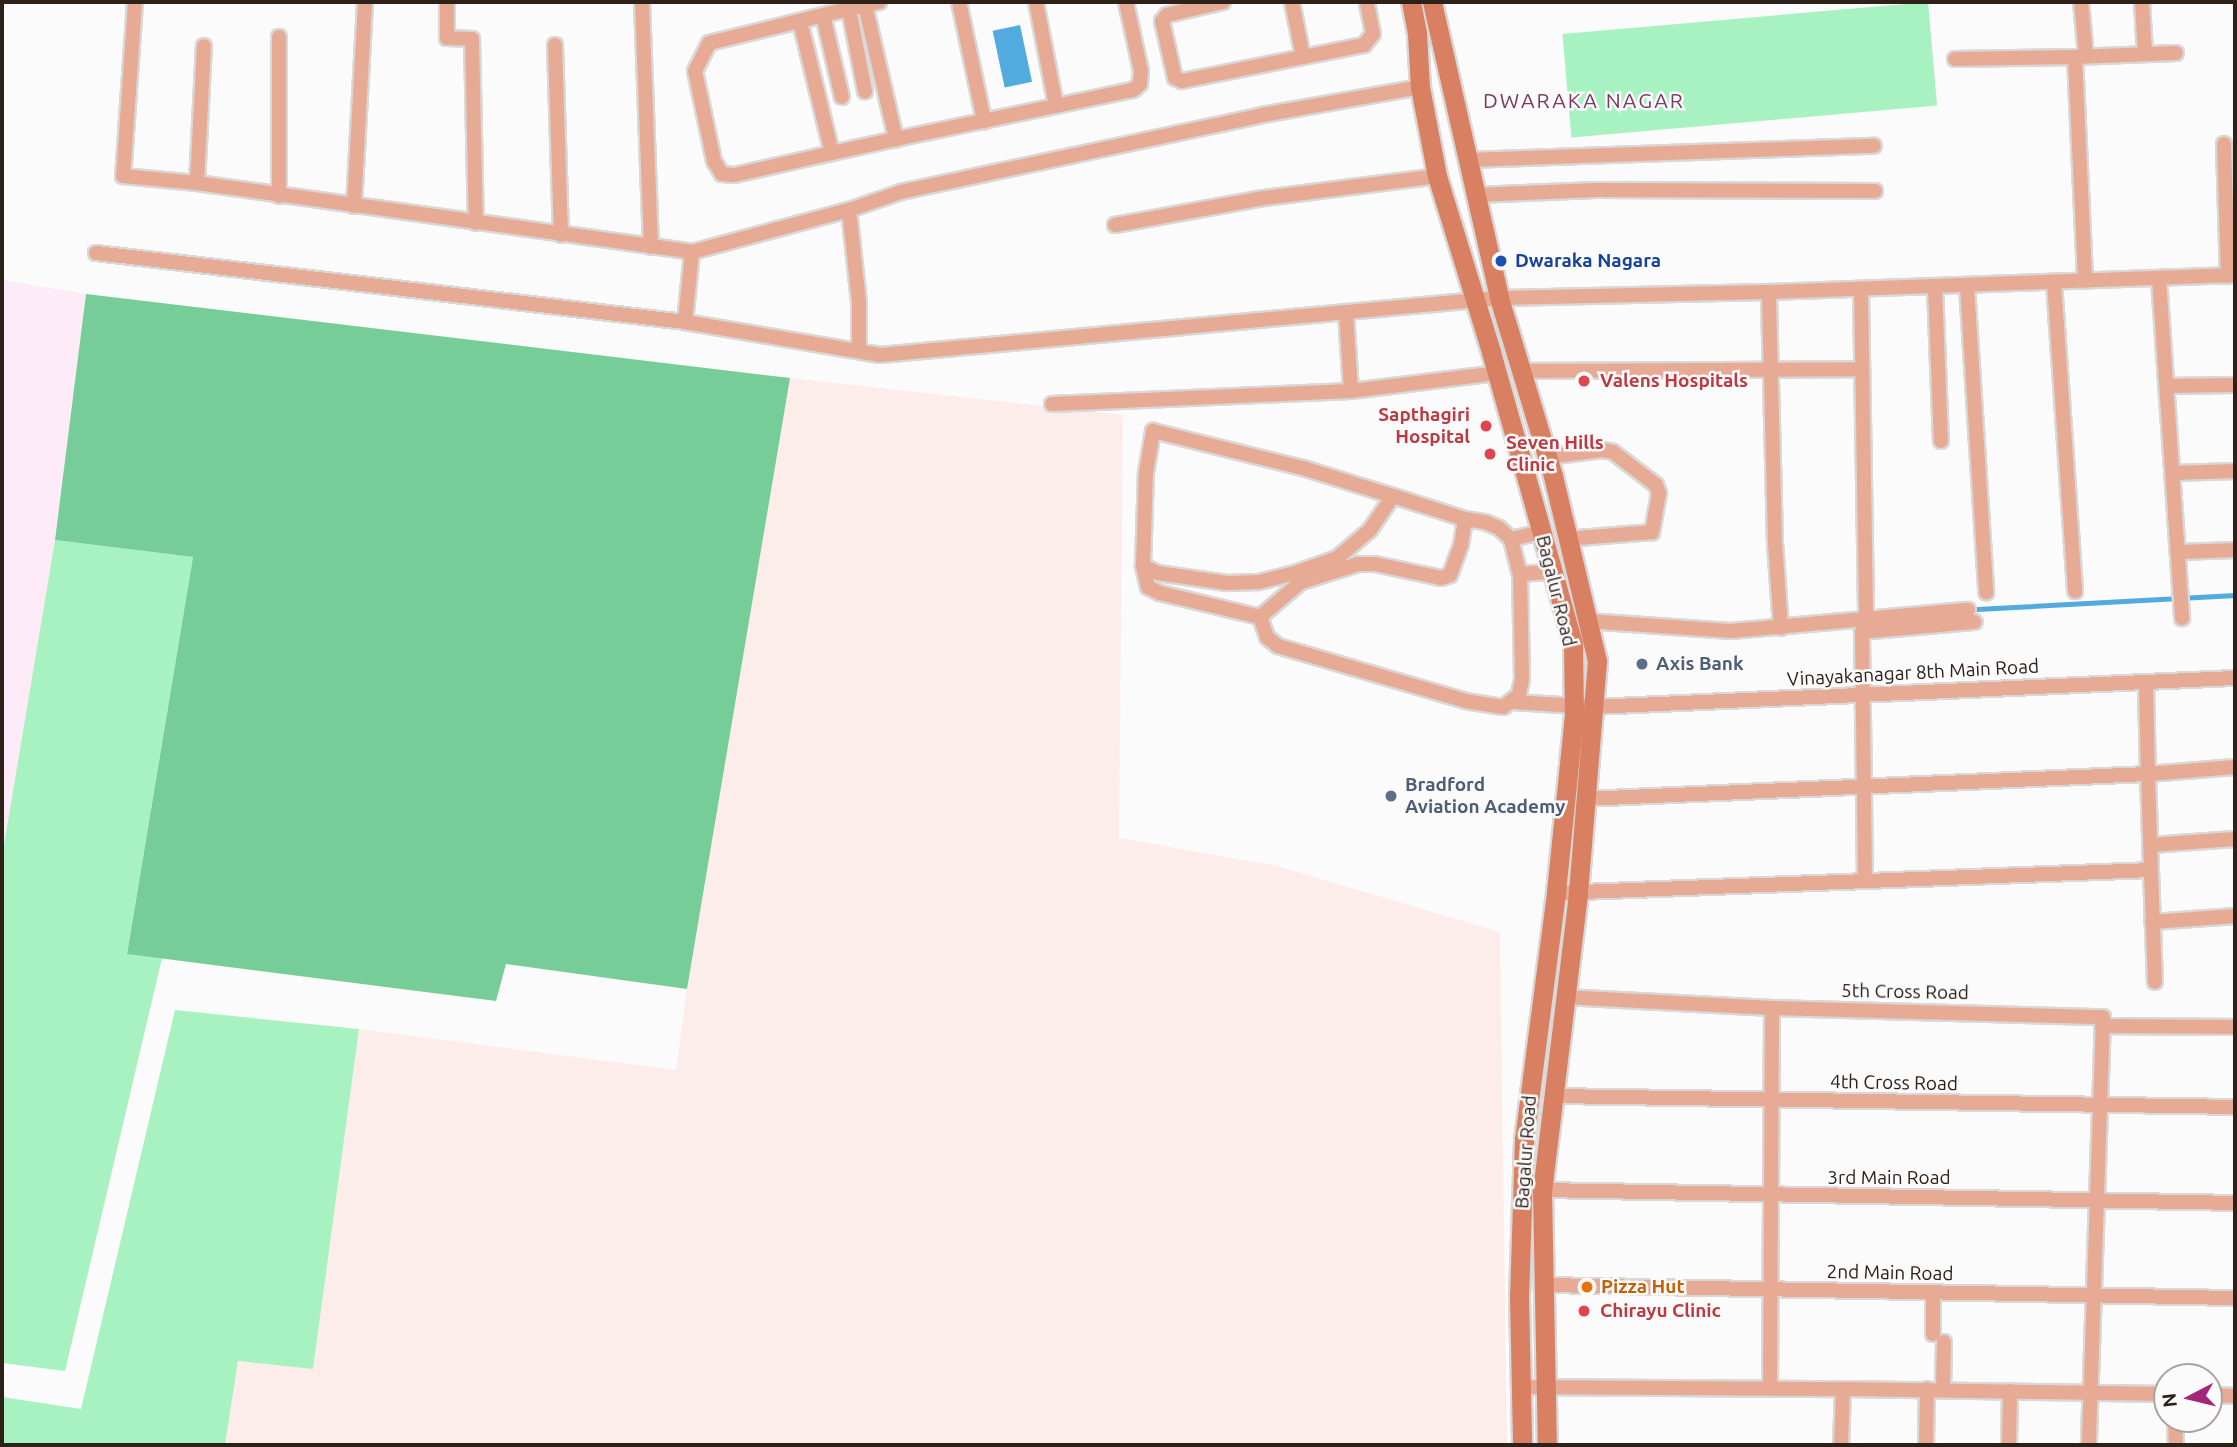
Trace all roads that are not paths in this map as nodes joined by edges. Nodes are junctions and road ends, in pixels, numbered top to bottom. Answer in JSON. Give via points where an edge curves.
{"nodes":[{"id":1,"x":135,"y":2,"type":"edge"},
{"id":2,"x":365,"y":2,"type":"edge"},
{"id":3,"x":447,"y":2,"type":"edge"},
{"id":4,"x":642,"y":2,"type":"edge"},
{"id":5,"x":959,"y":2,"type":"edge"},
{"id":6,"x":1036,"y":2,"type":"edge"},
{"id":7,"x":1126,"y":2,"type":"edge"},
{"id":8,"x":1223,"y":2,"type":"edge"},
{"id":9,"x":1292,"y":2,"type":"edge"},
{"id":10,"x":1367,"y":2,"type":"edge"},
{"id":11,"x":1411,"y":2,"type":"edge"},
{"id":12,"x":1432,"y":2,"type":"edge"},
{"id":13,"x":2081,"y":2,"type":"edge"},
{"id":14,"x":2142,"y":2,"type":"edge"},
{"id":15,"x":872,"y":4,"type":"edge"},
{"id":16,"x":849,"y":9,"type":"junction"},
{"id":17,"x":823,"y":15,"type":"junction"},
{"id":18,"x":800,"y":21,"type":"junction"},
{"id":19,"x":279,"y":37,"type":"dead end"},
{"id":20,"x":555,"y":45,"type":"dead end"},
{"id":21,"x":204,"y":46,"type":"dead end"},
{"id":22,"x":2176,"y":53,"type":"dead end"},
{"id":23,"x":2144,"y":54,"type":"junction"},
{"id":24,"x":1303,"y":57,"type":"junction"},
{"id":25,"x":2081,"y":57,"type":"junction"},
{"id":26,"x":1955,"y":59,"type":"dead end"},
{"id":27,"x":1420,"y":87,"type":"junction"},
{"id":28,"x":865,"y":92,"type":"dead end"},
{"id":29,"x":842,"y":97,"type":"dead end"},
{"id":30,"x":1056,"y":106,"type":"junction"},
{"id":31,"x":984,"y":121,"type":"junction"},
{"id":32,"x":897,"y":139,"type":"junction"},
{"id":33,"x":2224,"y":145,"type":"dead end"},
{"id":34,"x":1874,"y":146,"type":"dead end"},
{"id":35,"x":831,"y":153,"type":"junction"},
{"id":36,"x":1468,"y":160,"type":"junction"},
{"id":37,"x":1437,"y":176,"type":"junction"},
{"id":38,"x":197,"y":183,"type":"junction"},
{"id":39,"x":1875,"y":191,"type":"dead end"},
{"id":40,"x":1475,"y":195,"type":"junction"},
{"id":41,"x":279,"y":196,"type":"junction"},
{"id":42,"x":354,"y":206,"type":"junction"},
{"id":43,"x":849,"y":210,"type":"junction"},
{"id":44,"x":477,"y":223,"type":"junction"},
{"id":45,"x":1115,"y":225,"type":"dead end"},
{"id":46,"x":561,"y":235,"type":"junction"},
{"id":47,"x":651,"y":247,"type":"junction"},
{"id":48,"x":692,"y":252,"type":"junction"},
{"id":49,"x":96,"y":253,"type":"dead end"},
{"id":50,"x":2232,"y":276,"type":"edge"},
{"id":51,"x":2159,"y":279,"type":"junction"},
{"id":52,"x":2085,"y":281,"type":"junction"},
{"id":53,"x":2054,"y":282,"type":"junction"},
{"id":54,"x":1967,"y":286,"type":"junction"},
{"id":55,"x":1935,"y":287,"type":"junction"},
{"id":56,"x":1861,"y":290,"type":"junction"},
{"id":57,"x":1769,"y":292,"type":"junction"},
{"id":58,"x":1499,"y":298,"type":"junction"},
{"id":59,"x":1476,"y":300,"type":"junction"},
{"id":60,"x":1346,"y":312,"type":"junction"},
{"id":61,"x":685,"y":322,"type":"junction"},
{"id":62,"x":859,"y":350,"type":"junction"},
{"id":63,"x":1863,"y":369,"type":"junction"},
{"id":64,"x":1521,"y":371,"type":"junction"},
{"id":65,"x":1772,"y":372,"type":"junction"},
{"id":66,"x":1497,"y":373,"type":"junction"},
{"id":67,"x":2235,"y":385,"type":"edge"},
{"id":68,"x":2167,"y":386,"type":"junction"},
{"id":69,"x":1351,"y":391,"type":"junction"},
{"id":70,"x":1052,"y":404,"type":"dead end"},
{"id":71,"x":1941,"y":441,"type":"dead end"},
{"id":72,"x":1548,"y":457,"type":"junction"},
{"id":73,"x":2235,"y":471,"type":"edge"},
{"id":74,"x":2174,"y":473,"type":"junction"},
{"id":75,"x":1393,"y":496,"type":"junction"},
{"id":76,"x":1465,"y":519,"type":"junction"},
{"id":77,"x":1541,"y":532,"type":"junction"},
{"id":78,"x":1511,"y":539,"type":"junction"},
{"id":79,"x":1566,"y":539,"type":"junction"},
{"id":80,"x":2235,"y":550,"type":"edge"},
{"id":81,"x":2180,"y":552,"type":"junction"},
{"id":82,"x":1143,"y":566,"type":"junction"},
{"id":83,"x":1552,"y":572,"type":"junction"},
{"id":84,"x":1520,"y":575,"type":"junction"},
{"id":85,"x":1986,"y":592,"type":"dead end"},
{"id":86,"x":2075,"y":592,"type":"dead end"},
{"id":87,"x":1580,"y":594,"type":"junction"},
{"id":88,"x":1559,"y":596,"type":"junction"},
{"id":89,"x":1260,"y":617,"type":"junction"},
{"id":90,"x":2182,"y":618,"type":"dead end"},
{"id":91,"x":1866,"y":620,"type":"junction"},
{"id":92,"x":1587,"y":621,"type":"junction"},
{"id":93,"x":1781,"y":628,"type":"junction"},
{"id":94,"x":2235,"y":678,"type":"edge"},
{"id":95,"x":2146,"y":682,"type":"junction"},
{"id":96,"x":1864,"y":695,"type":"junction"},
{"id":97,"x":1513,"y":702,"type":"junction"},
{"id":98,"x":1584,"y":706,"type":"junction"},
{"id":99,"x":2235,"y":766,"type":"edge"},
{"id":100,"x":2148,"y":774,"type":"junction"},
{"id":101,"x":1865,"y":788,"type":"junction"},
{"id":102,"x":1584,"y":799,"type":"junction"},
{"id":103,"x":2235,"y":839,"type":"edge"},
{"id":104,"x":2151,"y":845,"type":"junction"},
{"id":105,"x":2151,"y":870,"type":"junction"},
{"id":106,"x":1865,"y":880,"type":"junction"},
{"id":107,"x":1556,"y":893,"type":"junction"},
{"id":108,"x":1578,"y":894,"type":"junction"},
{"id":109,"x":2235,"y":916,"type":"edge"},
{"id":110,"x":2152,"y":922,"type":"junction"},
{"id":111,"x":2155,"y":982,"type":"dead end"},
{"id":112,"x":1564,"y":997,"type":"junction"},
{"id":113,"x":1772,"y":1009,"type":"junction"},
{"id":114,"x":2102,"y":1026,"type":"junction"},
{"id":115,"x":2235,"y":1027,"type":"edge"},
{"id":116,"x":1553,"y":1096,"type":"junction"},
{"id":117,"x":1772,"y":1100,"type":"junction"},
{"id":118,"x":2098,"y":1106,"type":"junction"},
{"id":119,"x":2235,"y":1107,"type":"edge"},
{"id":120,"x":1542,"y":1190,"type":"junction"},
{"id":121,"x":1771,"y":1196,"type":"junction"},
{"id":122,"x":2095,"y":1199,"type":"junction"},
{"id":123,"x":2235,"y":1203,"type":"edge"},
{"id":124,"x":1544,"y":1285,"type":"junction"},
{"id":125,"x":1771,"y":1291,"type":"junction"},
{"id":126,"x":1933,"y":1292,"type":"junction"},
{"id":127,"x":2093,"y":1295,"type":"junction"},
{"id":128,"x":2235,"y":1298,"type":"edge"},
{"id":129,"x":1521,"y":1387,"type":"junction"},
{"id":130,"x":1546,"y":1387,"type":"junction"},
{"id":131,"x":1770,"y":1388,"type":"junction"},
{"id":132,"x":1843,"y":1389,"type":"junction"},
{"id":133,"x":1927,"y":1389,"type":"junction"},
{"id":134,"x":1942,"y":1389,"type":"junction"},
{"id":135,"x":2010,"y":1391,"type":"junction"},
{"id":136,"x":2090,"y":1392,"type":"junction"},
{"id":137,"x":2153,"y":1394,"type":"edge"},
{"id":138,"x":1522,"y":1445,"type":"edge"},
{"id":139,"x":1547,"y":1445,"type":"edge"},
{"id":140,"x":1841,"y":1445,"type":"edge"},
{"id":141,"x":1926,"y":1445,"type":"edge"},
{"id":142,"x":2009,"y":1445,"type":"edge"},
{"id":143,"x":2090,"y":1445,"type":"edge"}],
"edges":[{"from":1,"to":38,"type":"street","via":[[123,176]]},
{"from":2,"to":42,"type":"street"},
{"from":3,"to":44,"type":"street","via":[[447,38],[472,39]]},
{"from":4,"to":47,"type":"street"},
{"from":5,"to":31,"type":"street"},
{"from":6,"to":30,"type":"street"},
{"from":7,"to":30,"type":"street","via":[[1140,84],[1133,90]]},
{"from":8,"to":24,"type":"street","via":[[1167,15],[1162,21],[1175,78],[1182,81]]},
{"from":9,"to":24,"type":"street"},
{"from":10,"to":24,"type":"street","via":[[1370,40]]},
{"from":11,"to":27,"type":"main road","name":"Bagalur Road","via":[[1418,34]]},
{"from":12,"to":36,"type":"main road","name":"Bagalur Road"},
{"from":13,"to":25,"type":"street"},
{"from":14,"to":23,"type":"street"},
{"from":15,"to":16,"type":"street"},
{"from":15,"to":32,"type":"street"},
{"from":16,"to":17,"type":"street"},
{"from":16,"to":28,"type":"street"},
{"from":17,"to":18,"type":"street"},
{"from":17,"to":29,"type":"street"},
{"from":18,"to":35,"type":"street"},
{"from":18,"to":35,"type":"street","via":[[709,43],[701,54],[695,71],[714,160],[722,174],[734,175]]},
{"from":19,"to":41,"type":"street"},
{"from":20,"to":46,"type":"street"},
{"from":21,"to":38,"type":"street"},
{"from":22,"to":23,"type":"street"},
{"from":23,"to":25,"type":"street"},
{"from":25,"to":26,"type":"street"},
{"from":25,"to":52,"type":"street"},
{"from":27,"to":37,"type":"main road","name":"Bagalur Road"},
{"from":27,"to":43,"type":"street","via":[[1262,115],[915,189]]},
{"from":30,"to":31,"type":"street"},
{"from":31,"to":32,"type":"street"},
{"from":32,"to":35,"type":"street"},
{"from":33,"to":50,"type":"street"},
{"from":34,"to":36,"type":"street"},
{"from":36,"to":40,"type":"main road","name":"Bagalur Road"},
{"from":37,"to":45,"type":"street","via":[[1264,198]]},
{"from":37,"to":59,"type":"main road","name":"Bagalur Road"},
{"from":38,"to":41,"type":"street"},
{"from":39,"to":40,"type":"street","via":[[1597,190]]},
{"from":40,"to":58,"type":"main road","name":"Bagalur Road"},
{"from":41,"to":42,"type":"street"},
{"from":42,"to":44,"type":"street"},
{"from":43,"to":48,"type":"street"},
{"from":43,"to":62,"type":"street"},
{"from":44,"to":46,"type":"street"},
{"from":46,"to":47,"type":"street"},
{"from":47,"to":48,"type":"street"},
{"from":48,"to":61,"type":"street"},
{"from":49,"to":61,"type":"street"},
{"from":50,"to":51,"type":"street"},
{"from":51,"to":52,"type":"street"},
{"from":51,"to":68,"type":"street"},
{"from":52,"to":53,"type":"street"},
{"from":53,"to":54,"type":"street"},
{"from":53,"to":86,"type":"street"},
{"from":54,"to":55,"type":"street"},
{"from":54,"to":85,"type":"street"},
{"from":55,"to":56,"type":"street"},
{"from":55,"to":71,"type":"street"},
{"from":56,"to":57,"type":"street"},
{"from":56,"to":63,"type":"street"},
{"from":57,"to":58,"type":"street"},
{"from":57,"to":65,"type":"street"},
{"from":58,"to":59,"type":"street"},
{"from":58,"to":64,"type":"main road","name":"Bagalur Road"},
{"from":59,"to":60,"type":"street"},
{"from":59,"to":66,"type":"main road","name":"Bagalur Road"},
{"from":60,"to":62,"type":"street","via":[[880,355]]},
{"from":60,"to":69,"type":"street"},
{"from":61,"to":62,"type":"street"},
{"from":63,"to":65,"type":"street"},
{"from":63,"to":91,"type":"street"},
{"from":64,"to":65,"type":"street"},
{"from":64,"to":72,"type":"main road","name":"Bagalur Road"},
{"from":65,"to":93,"type":"street"},
{"from":66,"to":69,"type":"street"},
{"from":66,"to":77,"type":"main road","name":"Bagalur Road"},
{"from":67,"to":68,"type":"street"},
{"from":68,"to":74,"type":"street"},
{"from":69,"to":70,"type":"street"},
{"from":72,"to":79,"type":"main road","name":"Bagalur Road"},
{"from":72,"to":79,"type":"street","via":[[1613,452],[1656,485],[1659,493],[1652,532]]},
{"from":73,"to":74,"type":"street"},
{"from":74,"to":81,"type":"street"},
{"from":75,"to":76,"type":"street"},
{"from":75,"to":82,"type":"street","via":[[1370,530],[1337,558],[1295,573],[1258,582],[1227,583],[1158,573]]},
{"from":75,"to":82,"type":"street","via":[[1153,431],[1146,473]]},
{"from":76,"to":78,"type":"street","via":[[1499,528]]},
{"from":76,"to":89,"type":"street","via":[[1450,575],[1441,578],[1358,564],[1301,582]]},
{"from":77,"to":78,"type":"street"},
{"from":77,"to":83,"type":"main road","name":"Bagalur Road"},
{"from":78,"to":84,"type":"street"},
{"from":79,"to":87,"type":"main road","name":"Bagalur Road"},
{"from":80,"to":81,"type":"street"},
{"from":81,"to":90,"type":"street"},
{"from":82,"to":89,"type":"street","via":[[1148,587],[1160,593]]},
{"from":83,"to":84,"type":"street"},
{"from":83,"to":88,"type":"main road","name":"Bagalur Road"},
{"from":84,"to":97,"type":"street","via":[[1522,679]]},
{"from":87,"to":88,"type":"main road"},
{"from":87,"to":92,"type":"main road","name":"Bagalur Road"},
{"from":88,"to":98,"type":"main road","name":"Bagalur Road"},
{"from":89,"to":97,"type":"street","name":"Vinayakanagar 8th Main Road","via":[[1267,637],[1278,646],[1466,701],[1503,707]]},
{"from":91,"to":93,"type":"street"},
{"from":91,"to":96,"type":"street","via":[[1972,616],[1862,632]]},
{"from":92,"to":93,"type":"street","via":[[1731,631]]},
{"from":92,"to":98,"type":"main road","name":"Bagalur Road","via":[[1597,661]]},
{"from":94,"to":95,"type":"street","name":"Vinayakanagar 8th Main Road"},
{"from":95,"to":96,"type":"street","name":"Vinayakanagar 8th Main Road"},
{"from":95,"to":100,"type":"street"},
{"from":96,"to":98,"type":"street","name":"Vinayakanagar 8th Main Road"},
{"from":96,"to":101,"type":"street"},
{"from":97,"to":98,"type":"street","name":"Vinayakanagar 8th Main Road"},
{"from":98,"to":102,"type":"main road","name":"Bagalur Road"},
{"from":98,"to":107,"type":"main road","name":"Bagalur Road"},
{"from":99,"to":100,"type":"street"},
{"from":100,"to":101,"type":"street"},
{"from":100,"to":104,"type":"street"},
{"from":101,"to":102,"type":"street"},
{"from":101,"to":106,"type":"street"},
{"from":102,"to":108,"type":"main road","name":"Bagalur Road"},
{"from":103,"to":104,"type":"street"},
{"from":104,"to":105,"type":"street"},
{"from":105,"to":106,"type":"street"},
{"from":105,"to":110,"type":"street"},
{"from":106,"to":108,"type":"street"},
{"from":107,"to":108,"type":"street"},
{"from":107,"to":129,"type":"main road","name":"Bagalur Road","via":[[1524,1140]]},
{"from":108,"to":112,"type":"main road","name":"Bagalur Road"},
{"from":109,"to":110,"type":"street"},
{"from":110,"to":111,"type":"street"},
{"from":112,"to":113,"type":"street","name":"5th Cross Road"},
{"from":112,"to":116,"type":"main road","name":"Bagalur Road"},
{"from":113,"to":114,"type":"street","name":"5th Cross Road","via":[[2103,1017]]},
{"from":113,"to":117,"type":"street"},
{"from":114,"to":115,"type":"street","name":"5th Cross Road"},
{"from":114,"to":118,"type":"street"},
{"from":116,"to":117,"type":"street","name":"4th Cross Road"},
{"from":116,"to":120,"type":"main road","name":"Bagalur Road"},
{"from":117,"to":118,"type":"street","name":"4th Cross Road"},
{"from":117,"to":121,"type":"street"},
{"from":118,"to":119,"type":"street","name":"4th Cross Road"},
{"from":118,"to":122,"type":"street"},
{"from":120,"to":121,"type":"street","name":"3rd Main Road"},
{"from":120,"to":124,"type":"main road","name":"Bagalur Road"},
{"from":121,"to":122,"type":"street","name":"3rd Main Road"},
{"from":121,"to":125,"type":"street"},
{"from":122,"to":123,"type":"street","name":"3rd Main Road"},
{"from":122,"to":127,"type":"street"},
{"from":124,"to":125,"type":"street","name":"2nd Main Road"},
{"from":124,"to":130,"type":"main road","name":"Bagalur Road"},
{"from":125,"to":126,"type":"street","name":"2nd Main Road"},
{"from":125,"to":131,"type":"street"},
{"from":126,"to":127,"type":"street","name":"2nd Main Road"},
{"from":126,"to":134,"type":"street"},
{"from":127,"to":128,"type":"street","name":"2nd Main Road"},
{"from":127,"to":136,"type":"street"},
{"from":129,"to":130,"type":"street"},
{"from":129,"to":138,"type":"main road","name":"Bagalur Road"},
{"from":130,"to":131,"type":"street"},
{"from":130,"to":139,"type":"main road","name":"Bagalur Road"},
{"from":131,"to":132,"type":"street"},
{"from":132,"to":133,"type":"street"},
{"from":132,"to":140,"type":"street"},
{"from":133,"to":134,"type":"street"},
{"from":133,"to":141,"type":"street"},
{"from":134,"to":135,"type":"street"},
{"from":135,"to":136,"type":"street"},
{"from":135,"to":142,"type":"street"},
{"from":136,"to":137,"type":"street"},
{"from":136,"to":143,"type":"street"}]}
